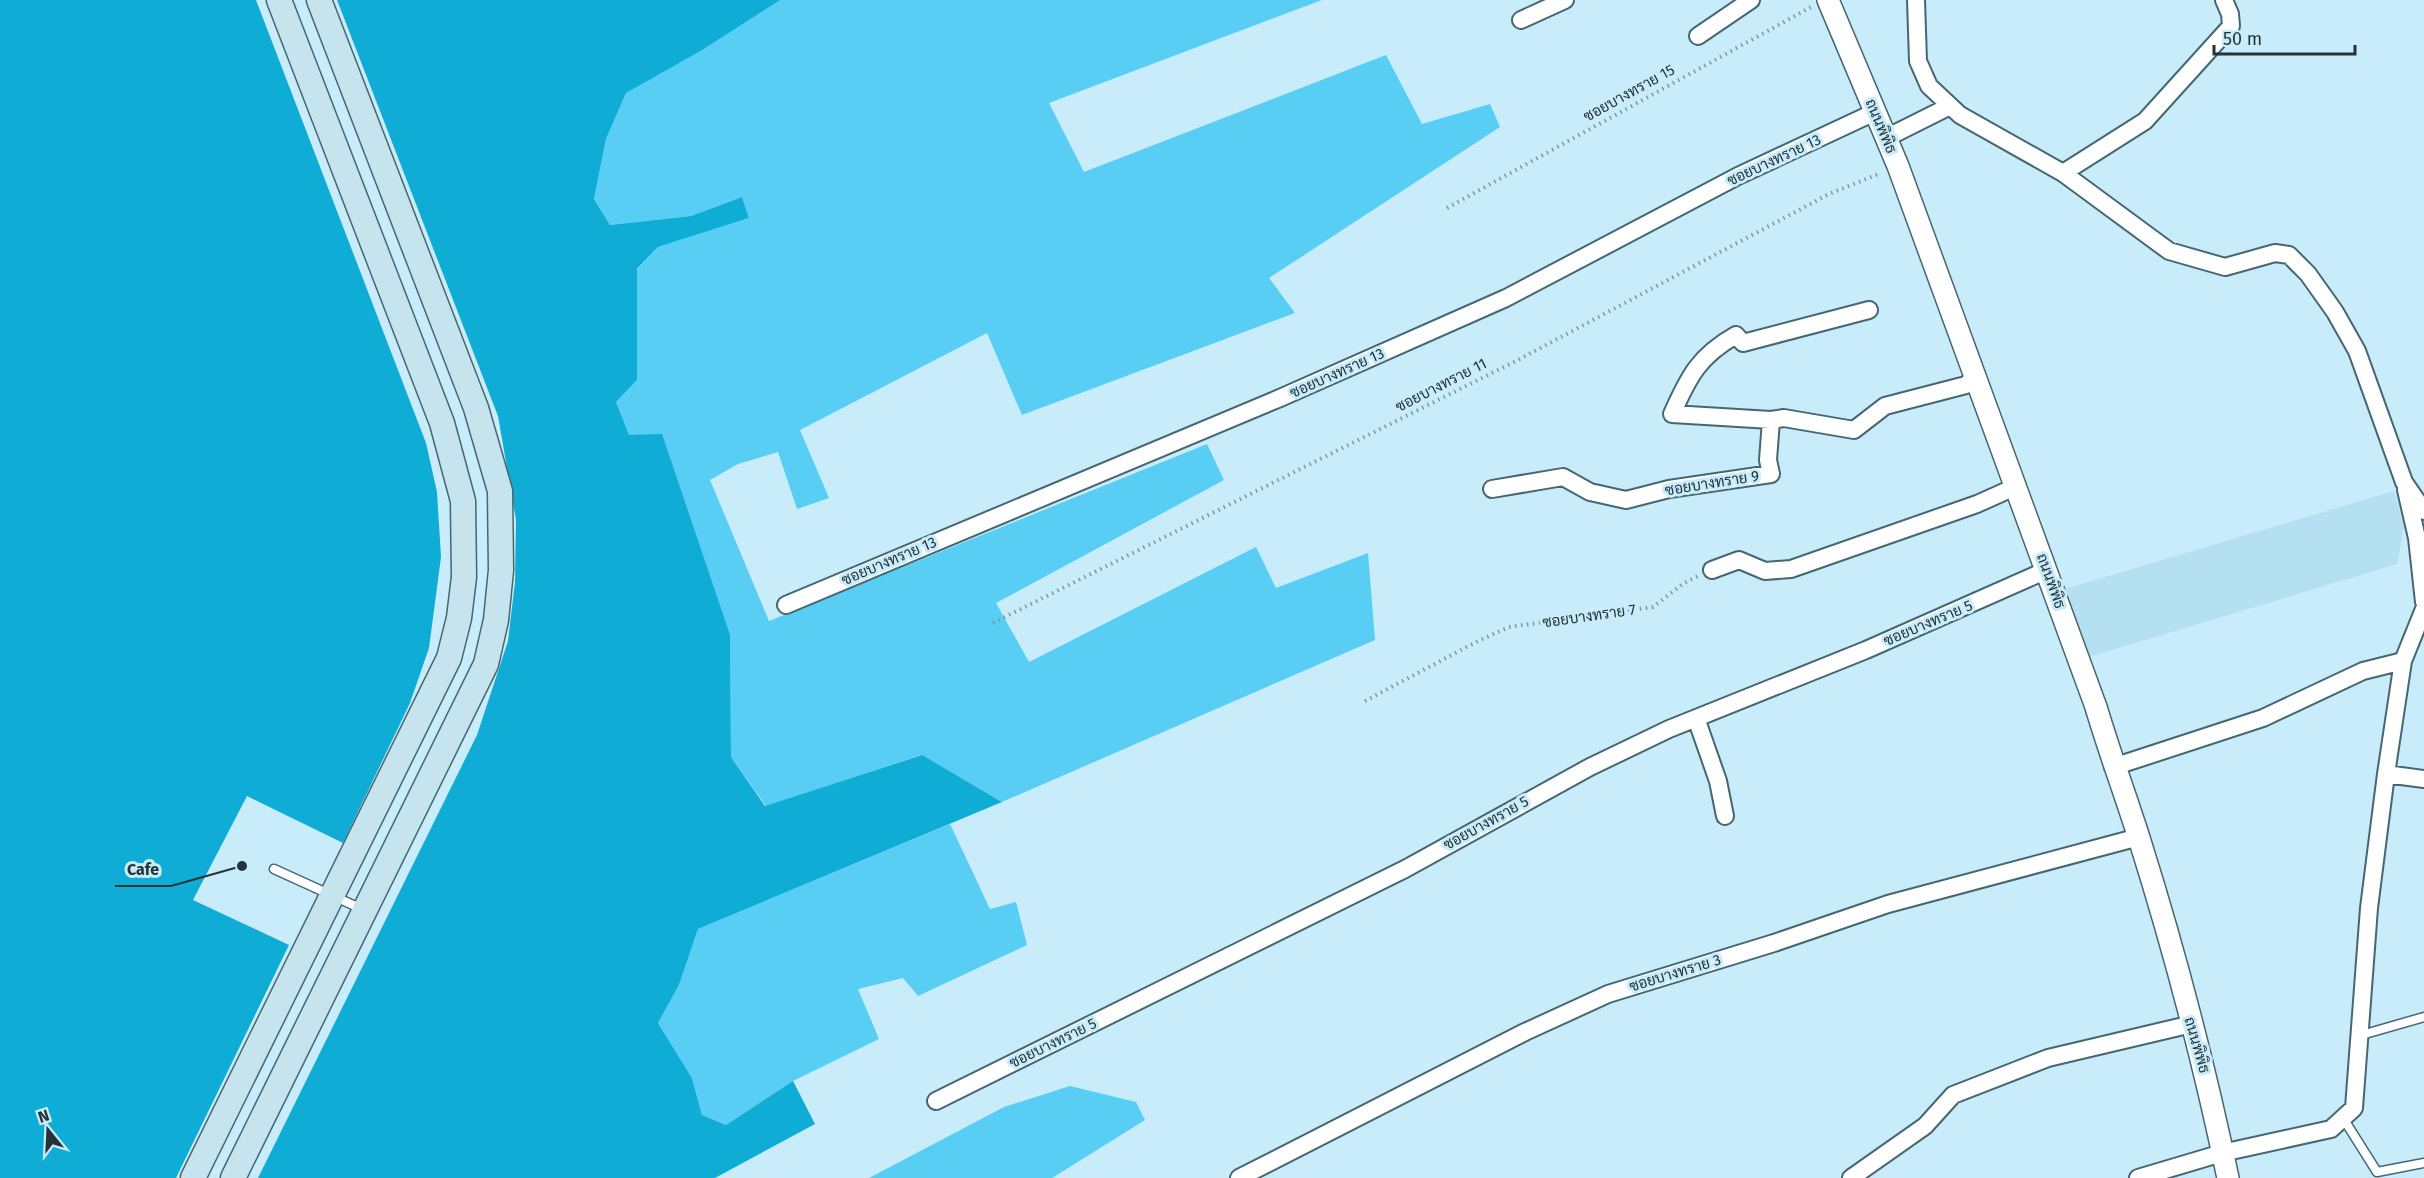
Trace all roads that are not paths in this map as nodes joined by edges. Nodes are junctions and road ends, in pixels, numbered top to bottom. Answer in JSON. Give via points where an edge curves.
{"nodes":[{"id":1,"x":279,"y":0,"type":"edge"},
{"id":2,"x":319,"y":0,"type":"edge"},
{"id":3,"x":1565,"y":0,"type":"edge"},
{"id":4,"x":1751,"y":0,"type":"edge"},
{"id":5,"x":1916,"y":0,"type":"edge"},
{"id":6,"x":2224,"y":0,"type":"edge"},
{"id":7,"x":1820,"y":3,"type":"edge"},
{"id":8,"x":1521,"y":20,"type":"dead end"},
{"id":9,"x":1698,"y":36,"type":"dead end"},
{"id":10,"x":1950,"y":106,"type":"junction"},
{"id":11,"x":1875,"y":112,"type":"junction"},
{"id":12,"x":1886,"y":138,"type":"junction"},
{"id":13,"x":2063,"y":173,"type":"junction"},
{"id":14,"x":1869,"y":310,"type":"dead end"},
{"id":15,"x":1976,"y":376,"type":"junction"},
{"id":16,"x":1771,"y":420,"type":"junction"},
{"id":17,"x":2404,"y":482,"type":"junction"},
{"id":18,"x":2017,"y":486,"type":"junction"},
{"id":19,"x":1492,"y":489,"type":"dead end"},
{"id":20,"x":2424,"y":511,"type":"edge"},
{"id":21,"x":1712,"y":570,"type":"road end"},
{"id":22,"x":2047,"y":570,"type":"junction"},
{"id":23,"x":2424,"y":602,"type":"edge"},
{"id":24,"x":786,"y":604,"type":"dead end"},
{"id":25,"x":2424,"y":609,"type":"edge"},
{"id":26,"x":2403,"y":661,"type":"junction"},
{"id":27,"x":1696,"y":718,"type":"junction"},
{"id":28,"x":2113,"y":767,"type":"junction"},
{"id":29,"x":2386,"y":774,"type":"junction"},
{"id":30,"x":2424,"y":779,"type":"edge"},
{"id":31,"x":1725,"y":816,"type":"dead end"},
{"id":32,"x":2139,"y":837,"type":"junction"},
{"id":33,"x":273,"y":869,"type":"dead end"},
{"id":34,"x":333,"y":895,"type":"junction"},
{"id":35,"x":365,"y":910,"type":"junction"},
{"id":36,"x":2424,"y":1017,"type":"edge"},
{"id":37,"x":2192,"y":1024,"type":"junction"},
{"id":38,"x":2357,"y":1036,"type":"junction"},
{"id":39,"x":936,"y":1101,"type":"dead end"},
{"id":40,"x":2343,"y":1118,"type":"junction"},
{"id":41,"x":2222,"y":1153,"type":"junction"},
{"id":42,"x":2424,"y":1163,"type":"edge"},
{"id":43,"x":193,"y":1178,"type":"edge"},
{"id":44,"x":233,"y":1178,"type":"edge"},
{"id":45,"x":1239,"y":1178,"type":"edge"},
{"id":46,"x":1851,"y":1178,"type":"edge"},
{"id":47,"x":2138,"y":1178,"type":"edge"},
{"id":48,"x":2228,"y":1178,"type":"edge"}],
"edges":[{"from":1,"to":34,"type":"main road","via":[[442,423],[463,501],[464,577],[449,658]]},
{"from":2,"to":35,"type":"main road","via":[[476,408],[500,491],[501,570],[486,664]]},
{"from":3,"to":8,"type":"street"},
{"from":4,"to":9,"type":"street"},
{"from":5,"to":10,"type":"street","via":[[1918,61],[1929,86]]},
{"from":6,"to":13,"type":"street","via":[[2231,26],[2174,92],[2145,121]]},
{"from":7,"to":11,"type":"street","name":"ถนนพิพิธ"},
{"from":10,"to":12,"type":"street"},
{"from":10,"to":13,"type":"street"},
{"from":11,"to":12,"type":"street","name":"ถนนพิพิธ"},
{"from":11,"to":24,"type":"street","name":"ซอยบางทราย 13","via":[[1738,176],[1506,298],[1280,398]]},
{"from":12,"to":15,"type":"street","name":"ถนนพิพิธ"},
{"from":13,"to":17,"type":"street","via":[[2169,251],[2225,267],[2275,253],[2289,255],[2308,274],[2357,351]]},
{"from":14,"to":16,"type":"street","via":[[1743,343],[1736,335],[1707,355],[1689,376],[1672,414]]},
{"from":15,"to":16,"type":"street","via":[[1966,385],[1885,406],[1854,430],[1784,418]]},
{"from":15,"to":18,"type":"street","name":"ถนนพิพิธ"},
{"from":16,"to":19,"type":"street","name":"ซอยบางทราย 9","via":[[1771,474],[1669,489],[1626,500],[1590,492],[1563,477]]},
{"from":17,"to":20,"type":"street"},
{"from":17,"to":23,"type":"street","via":[[2417,538]]},
{"from":18,"to":21,"type":"street","via":[[1977,504],[1791,569],[1765,571],[1739,560]]},
{"from":18,"to":22,"type":"street","name":"ถนนพิพิธ"},
{"from":22,"to":27,"type":"street","name":"ซอยบางทราย 5","via":[[1877,645]]},
{"from":22,"to":28,"type":"street","name":"ถนนพิพิธ"},
{"from":25,"to":26,"type":"street"},
{"from":26,"to":28,"type":"street","via":[[2363,671],[2263,718]]},
{"from":26,"to":29,"type":"street"},
{"from":27,"to":31,"type":"street","via":[[1718,781]]},
{"from":27,"to":39,"type":"street","name":"ซอยบางทราย 5","via":[[1590,767],[1405,869]]},
{"from":28,"to":32,"type":"street","name":"ถนนพิพิธ"},
{"from":29,"to":30,"type":"street"},
{"from":29,"to":38,"type":"street"},
{"from":32,"to":37,"type":"street","name":"ถนนพิพิธ"},
{"from":32,"to":45,"type":"street","name":"ซอยบางทราย 3","via":[[1888,904],[1608,994]]},
{"from":33,"to":34,"type":"lane"},
{"from":34,"to":35,"type":"lane"},
{"from":34,"to":43,"type":"main road"},
{"from":35,"to":44,"type":"main road"},
{"from":36,"to":38,"type":"lane"},
{"from":37,"to":41,"type":"street","name":"ถนนพิพิธ"},
{"from":37,"to":46,"type":"street","via":[[2048,1058],[1953,1095],[1925,1126]]},
{"from":38,"to":40,"type":"street","via":[[2354,1108]]},
{"from":40,"to":41,"type":"street","via":[[2331,1129]]},
{"from":40,"to":42,"type":"lane","via":[[2377,1172]]},
{"from":41,"to":47,"type":"street"},
{"from":41,"to":48,"type":"street","name":"ถนนพิพิธ"}]}
